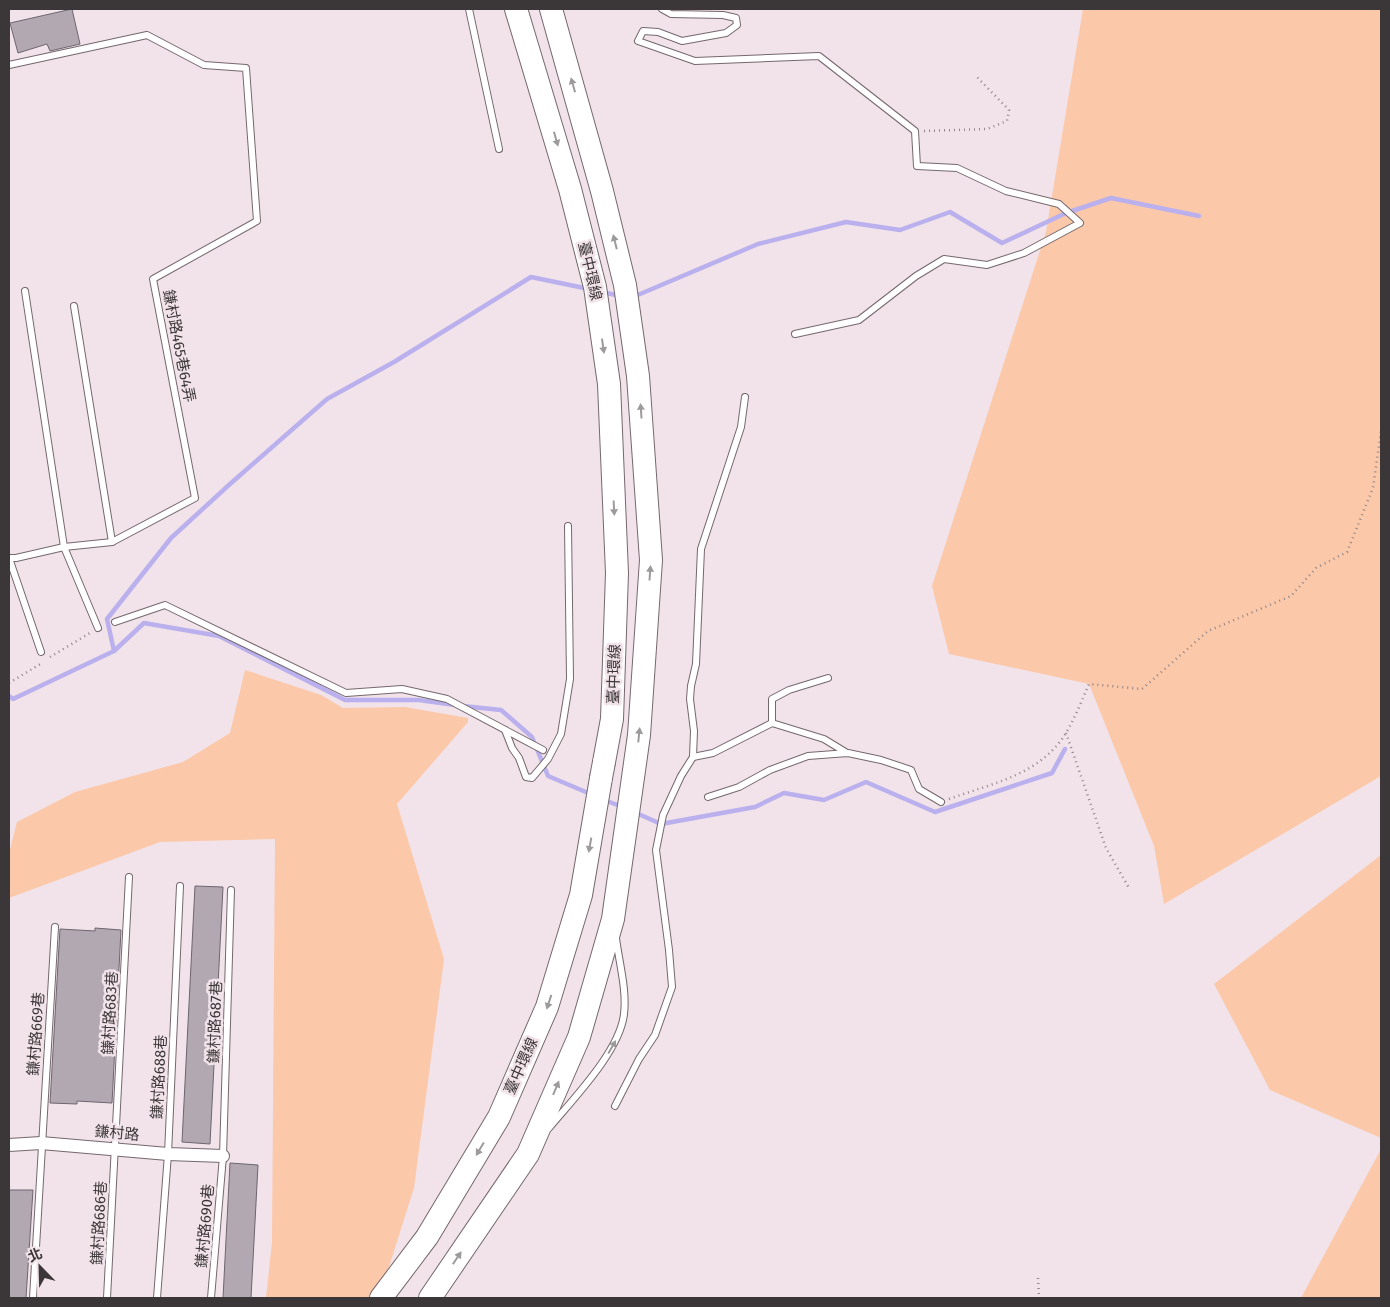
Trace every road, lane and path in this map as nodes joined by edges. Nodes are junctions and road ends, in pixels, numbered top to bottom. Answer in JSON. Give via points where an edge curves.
{"nodes":[{"id":1,"x":469,"y":9,"type":"edge"},
{"id":2,"x":516,"y":9,"type":"edge"},
{"id":3,"x":551,"y":9,"type":"edge"},
{"id":4,"x":662,"y":9,"type":"edge"},
{"id":5,"x":9,"y":64,"type":"edge"},
{"id":6,"x":976,"y":76,"type":"dead end"},
{"id":7,"x":915,"y":131,"type":"junction"},
{"id":8,"x":499,"y":149,"type":"dead end"},
{"id":9,"x":25,"y":291,"type":"dead end"},
{"id":10,"x":74,"y":306,"type":"dead end"},
{"id":11,"x":795,"y":334,"type":"dead end"},
{"id":12,"x":744,"y":397,"type":"dead end"},
{"id":13,"x":1381,"y":431,"type":"edge"},
{"id":14,"x":568,"y":526,"type":"dead end"},
{"id":15,"x":112,"y":542,"type":"junction"},
{"id":16,"x":64,"y":547,"type":"junction"},
{"id":17,"x":9,"y":558,"type":"edge"},
{"id":18,"x":115,"y":622,"type":"dead end"},
{"id":19,"x":98,"y":628,"type":"joint"},
{"id":20,"x":41,"y":652,"type":"dead end"},
{"id":21,"x":828,"y":678,"type":"dead end"},
{"id":22,"x":9,"y":683,"type":"edge"},
{"id":23,"x":772,"y":723,"type":"junction"},
{"id":24,"x":505,"y":730,"type":"junction"},
{"id":25,"x":1066,"y":733,"type":"junction"},
{"id":26,"x":543,"y":750,"type":"dead end"},
{"id":27,"x":848,"y":753,"type":"junction"},
{"id":28,"x":693,"y":757,"type":"junction"},
{"id":29,"x":708,"y":797,"type":"dead end"},
{"id":30,"x":941,"y":802,"type":"joint"},
{"id":31,"x":128,"y":877,"type":"dead end"},
{"id":32,"x":180,"y":886,"type":"dead end"},
{"id":33,"x":1129,"y":888,"type":"dead end"},
{"id":34,"x":231,"y":890,"type":"dead end"},
{"id":35,"x":612,"y":919,"type":"junction"},
{"id":36,"x":55,"y":927,"type":"dead end"},
{"id":37,"x":615,"y":1106,"type":"dead end"},
{"id":38,"x":41,"y":1143,"type":"junction"},
{"id":39,"x":9,"y":1145,"type":"edge"},
{"id":40,"x":116,"y":1150,"type":"junction"},
{"id":41,"x":168,"y":1154,"type":"junction"},
{"id":42,"x":528,"y":1154,"type":"junction"},
{"id":43,"x":223,"y":1156,"type":"junction"},
{"id":44,"x":1038,"y":1278,"type":"dead end"},
{"id":45,"x":33,"y":1298,"type":"edge"},
{"id":46,"x":107,"y":1298,"type":"edge"},
{"id":47,"x":157,"y":1298,"type":"edge"},
{"id":48,"x":211,"y":1298,"type":"edge"},
{"id":49,"x":380,"y":1298,"type":"edge"},
{"id":50,"x":430,"y":1298,"type":"edge"},
{"id":51,"x":1039,"y":1298,"type":"edge"}],
"edges":[{"from":1,"to":8,"type":"lane"},
{"from":2,"to":49,"type":"highway","name":"臺中環線","one_way":true,"via":[[570,189],[596,293],[608,384],[617,573],[612,719],[580,895],[547,1007],[499,1117],[427,1237]]},
{"from":35,"to":3,"type":"highway","name":"臺中環線","one_way":true,"via":[[639,735],[651,560],[638,376],[627,297],[602,191]]},
{"from":4,"to":7,"type":"lane","via":[[671,14],[730,16],[736,18],[738,25],[726,33],[682,41],[658,32],[643,31],[638,41],[695,61],[819,56]]},
{"from":5,"to":15,"type":"lane","name":"鎌村路465巷64弄","via":[[147,35],[204,65],[246,68],[257,221],[154,279],[195,498]]},
{"from":6,"to":7,"type":"path","via":[[1009,110],[1007,121],[987,129]]},
{"from":7,"to":11,"type":"lane","via":[[917,166],[957,168],[1006,191],[1059,204],[1080,223],[1024,253],[987,264],[944,259],[916,276],[859,320]]},
{"from":9,"to":16,"type":"lane"},
{"from":10,"to":15,"type":"lane"},
{"from":12,"to":28,"type":"lane","via":[[741,427],[701,549],[696,664],[690,699]]},
{"from":13,"to":25,"type":"path","via":[[1373,488],[1347,552],[1316,568],[1291,596],[1208,631],[1142,689],[1089,684]]},
{"from":14,"to":24,"type":"lane","via":[[570,679],[561,734],[548,759],[532,778],[526,776]]},
{"from":15,"to":16,"type":"lane","name":"鎌村路465巷64弄"},
{"from":16,"to":17,"type":"lane","name":"鎌村路465巷64弄"},
{"from":16,"to":19,"type":"lane"},
{"from":17,"to":20,"type":"lane"},
{"from":18,"to":24,"type":"lane","via":[[165,604],[346,693],[402,689],[447,699]]},
{"from":19,"to":22,"type":"path"},
{"from":21,"to":23,"type":"lane","via":[[772,699]]},
{"from":23,"to":27,"type":"lane","via":[[824,739]]},
{"from":23,"to":28,"type":"lane","via":[[713,753]]},
{"from":24,"to":26,"type":"lane"},
{"from":25,"to":30,"type":"path","via":[[1046,758],[1027,772]]},
{"from":25,"to":33,"type":"path","via":[[1106,848]]},
{"from":27,"to":29,"type":"lane","via":[[808,756]]},
{"from":27,"to":30,"type":"lane","via":[[911,770],[919,790]]},
{"from":28,"to":37,"type":"lane","via":[[663,815],[656,850],[672,987],[655,1035]]},
{"from":31,"to":40,"type":"lane","name":"鎌村路683巷"},
{"from":32,"to":41,"type":"lane","name":"鎌村路688巷"},
{"from":34,"to":43,"type":"lane","name":"鎌村路687巷"},
{"from":42,"to":35,"type":"highway","name":"臺中環線","one_way":true,"via":[[579,1037]]},
{"from":42,"to":35,"type":"lane","one_way":true,"via":[[597,1069],[620,1033],[624,995]]},
{"from":36,"to":38,"type":"lane","name":"鎌村路669巷"},
{"from":38,"to":39,"type":"street","name":"鎌村路"},
{"from":38,"to":40,"type":"street","name":"鎌村路"},
{"from":38,"to":45,"type":"lane","name":"鎌村路669巷"},
{"from":40,"to":41,"type":"street","name":"鎌村路"},
{"from":40,"to":46,"type":"lane","name":"鎌村路686巷"},
{"from":41,"to":43,"type":"street","name":"鎌村路"},
{"from":41,"to":47,"type":"lane","name":"鎌村路688巷"},
{"from":50,"to":42,"type":"highway","name":"臺中環線","one_way":true},
{"from":43,"to":48,"type":"lane","name":"鎌村路690巷"},
{"from":44,"to":51,"type":"path"}]}
